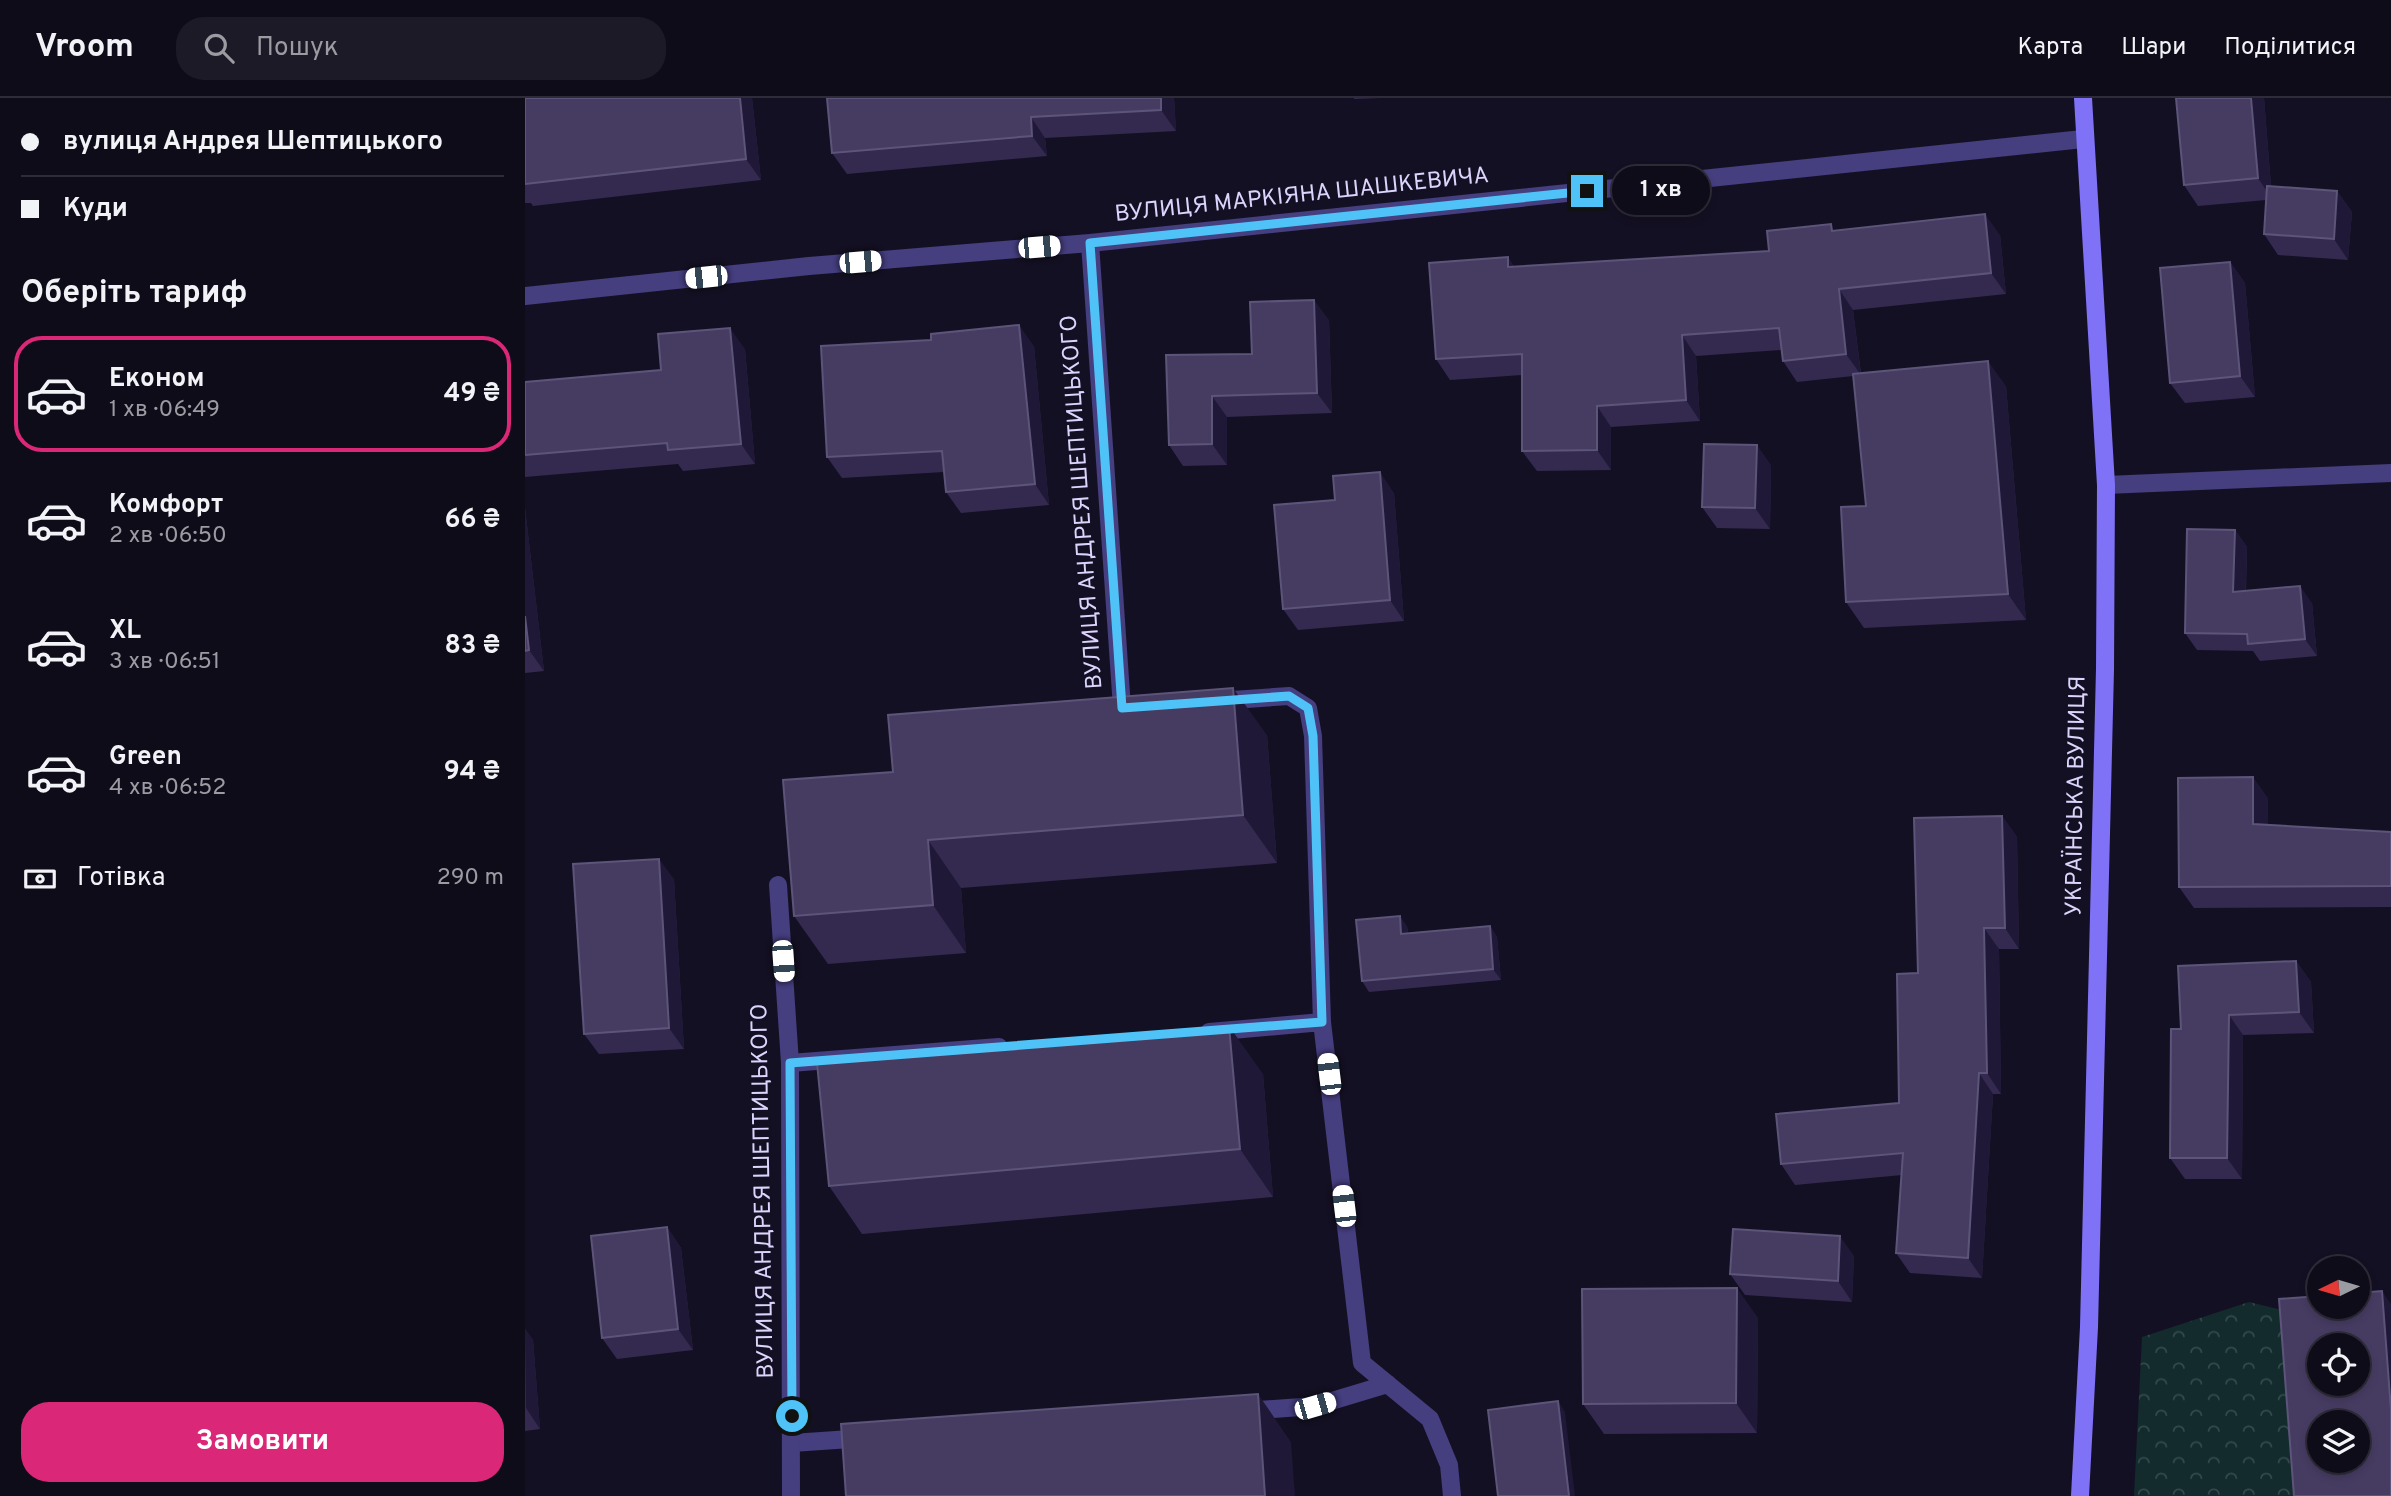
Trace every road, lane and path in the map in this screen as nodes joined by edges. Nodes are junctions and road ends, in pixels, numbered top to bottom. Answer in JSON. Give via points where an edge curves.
{"nodes":[{"id":1,"x":2083,"y":98,"type":"edge"},
{"id":2,"x":2083,"y":139,"type":"junction"},
{"id":3,"x":1090,"y":243,"type":"junction"},
{"id":4,"x":525,"y":296,"type":"edge"},
{"id":5,"x":2391,"y":473,"type":"edge"},
{"id":6,"x":2106,"y":485,"type":"junction"},
{"id":7,"x":1206,"y":702,"type":"edge"},
{"id":8,"x":1150,"y":706,"type":"edge"},
{"id":9,"x":778,"y":886,"type":"dead end"},
{"id":10,"x":1322,"y":1022,"type":"junction"},
{"id":11,"x":1195,"y":1033,"type":"edge"},
{"id":12,"x":1020,"y":1046,"type":"edge"},
{"id":13,"x":790,"y":1063,"type":"junction"},
{"id":14,"x":1388,"y":1384,"type":"junction"},
{"id":15,"x":1232,"y":1412,"type":"edge"},
{"id":16,"x":888,"y":1436,"type":"edge"},
{"id":17,"x":792,"y":1443,"type":"junction"},
{"id":18,"x":791,"y":1496,"type":"edge"},
{"id":19,"x":1452,"y":1496,"type":"edge"},
{"id":20,"x":2080,"y":1496,"type":"edge"}],
"edges":[{"from":1,"to":2,"type":"street","name":"УКРАЇНСЬКА ВУЛИЦЯ"},
{"from":2,"to":3,"type":"street","name":"ВУЛИЦЯ МАРКІЯНА ШАШКЕВИЧА"},
{"from":2,"to":6,"type":"street","name":"УКРАЇНСЬКА ВУЛИЦЯ"},
{"from":3,"to":4,"type":"street","name":"ВУЛИЦЯ МАРКІЯНА ШАШКЕВИЧА"},
{"from":3,"to":8,"type":"street","name":"ВУЛИЦЯ АНДРЕЯ ШЕПТИЦЬКОГО","via":[[1122,708]]},
{"from":5,"to":6,"type":"street"},
{"from":6,"to":20,"type":"street","name":"УКРАЇНСЬКА ВУЛИЦЯ","via":[[2089,1327]]},
{"from":7,"to":10,"type":"street","via":[[1289,696],[1308,708],[1313,736]]},
{"from":9,"to":13,"type":"street","name":"ВУЛИЦЯ АНДРЕЯ ШЕПТИЦЬКОГО"},
{"from":10,"to":11,"type":"street"},
{"from":10,"to":14,"type":"street","via":[[1362,1363]]},
{"from":12,"to":13,"type":"street"},
{"from":13,"to":17,"type":"street","name":"ВУЛИЦЯ АНДРЕЯ ШЕПТИЦЬКОГО"},
{"from":14,"to":15,"type":"street","via":[[1315,1406]]},
{"from":14,"to":19,"type":"street","via":[[1430,1419],[1449,1465]]},
{"from":16,"to":17,"type":"street"},
{"from":17,"to":18,"type":"street","name":"ВУЛИЦЯ АНДРЕЯ ШЕПТИЦЬКОГО"}]}
